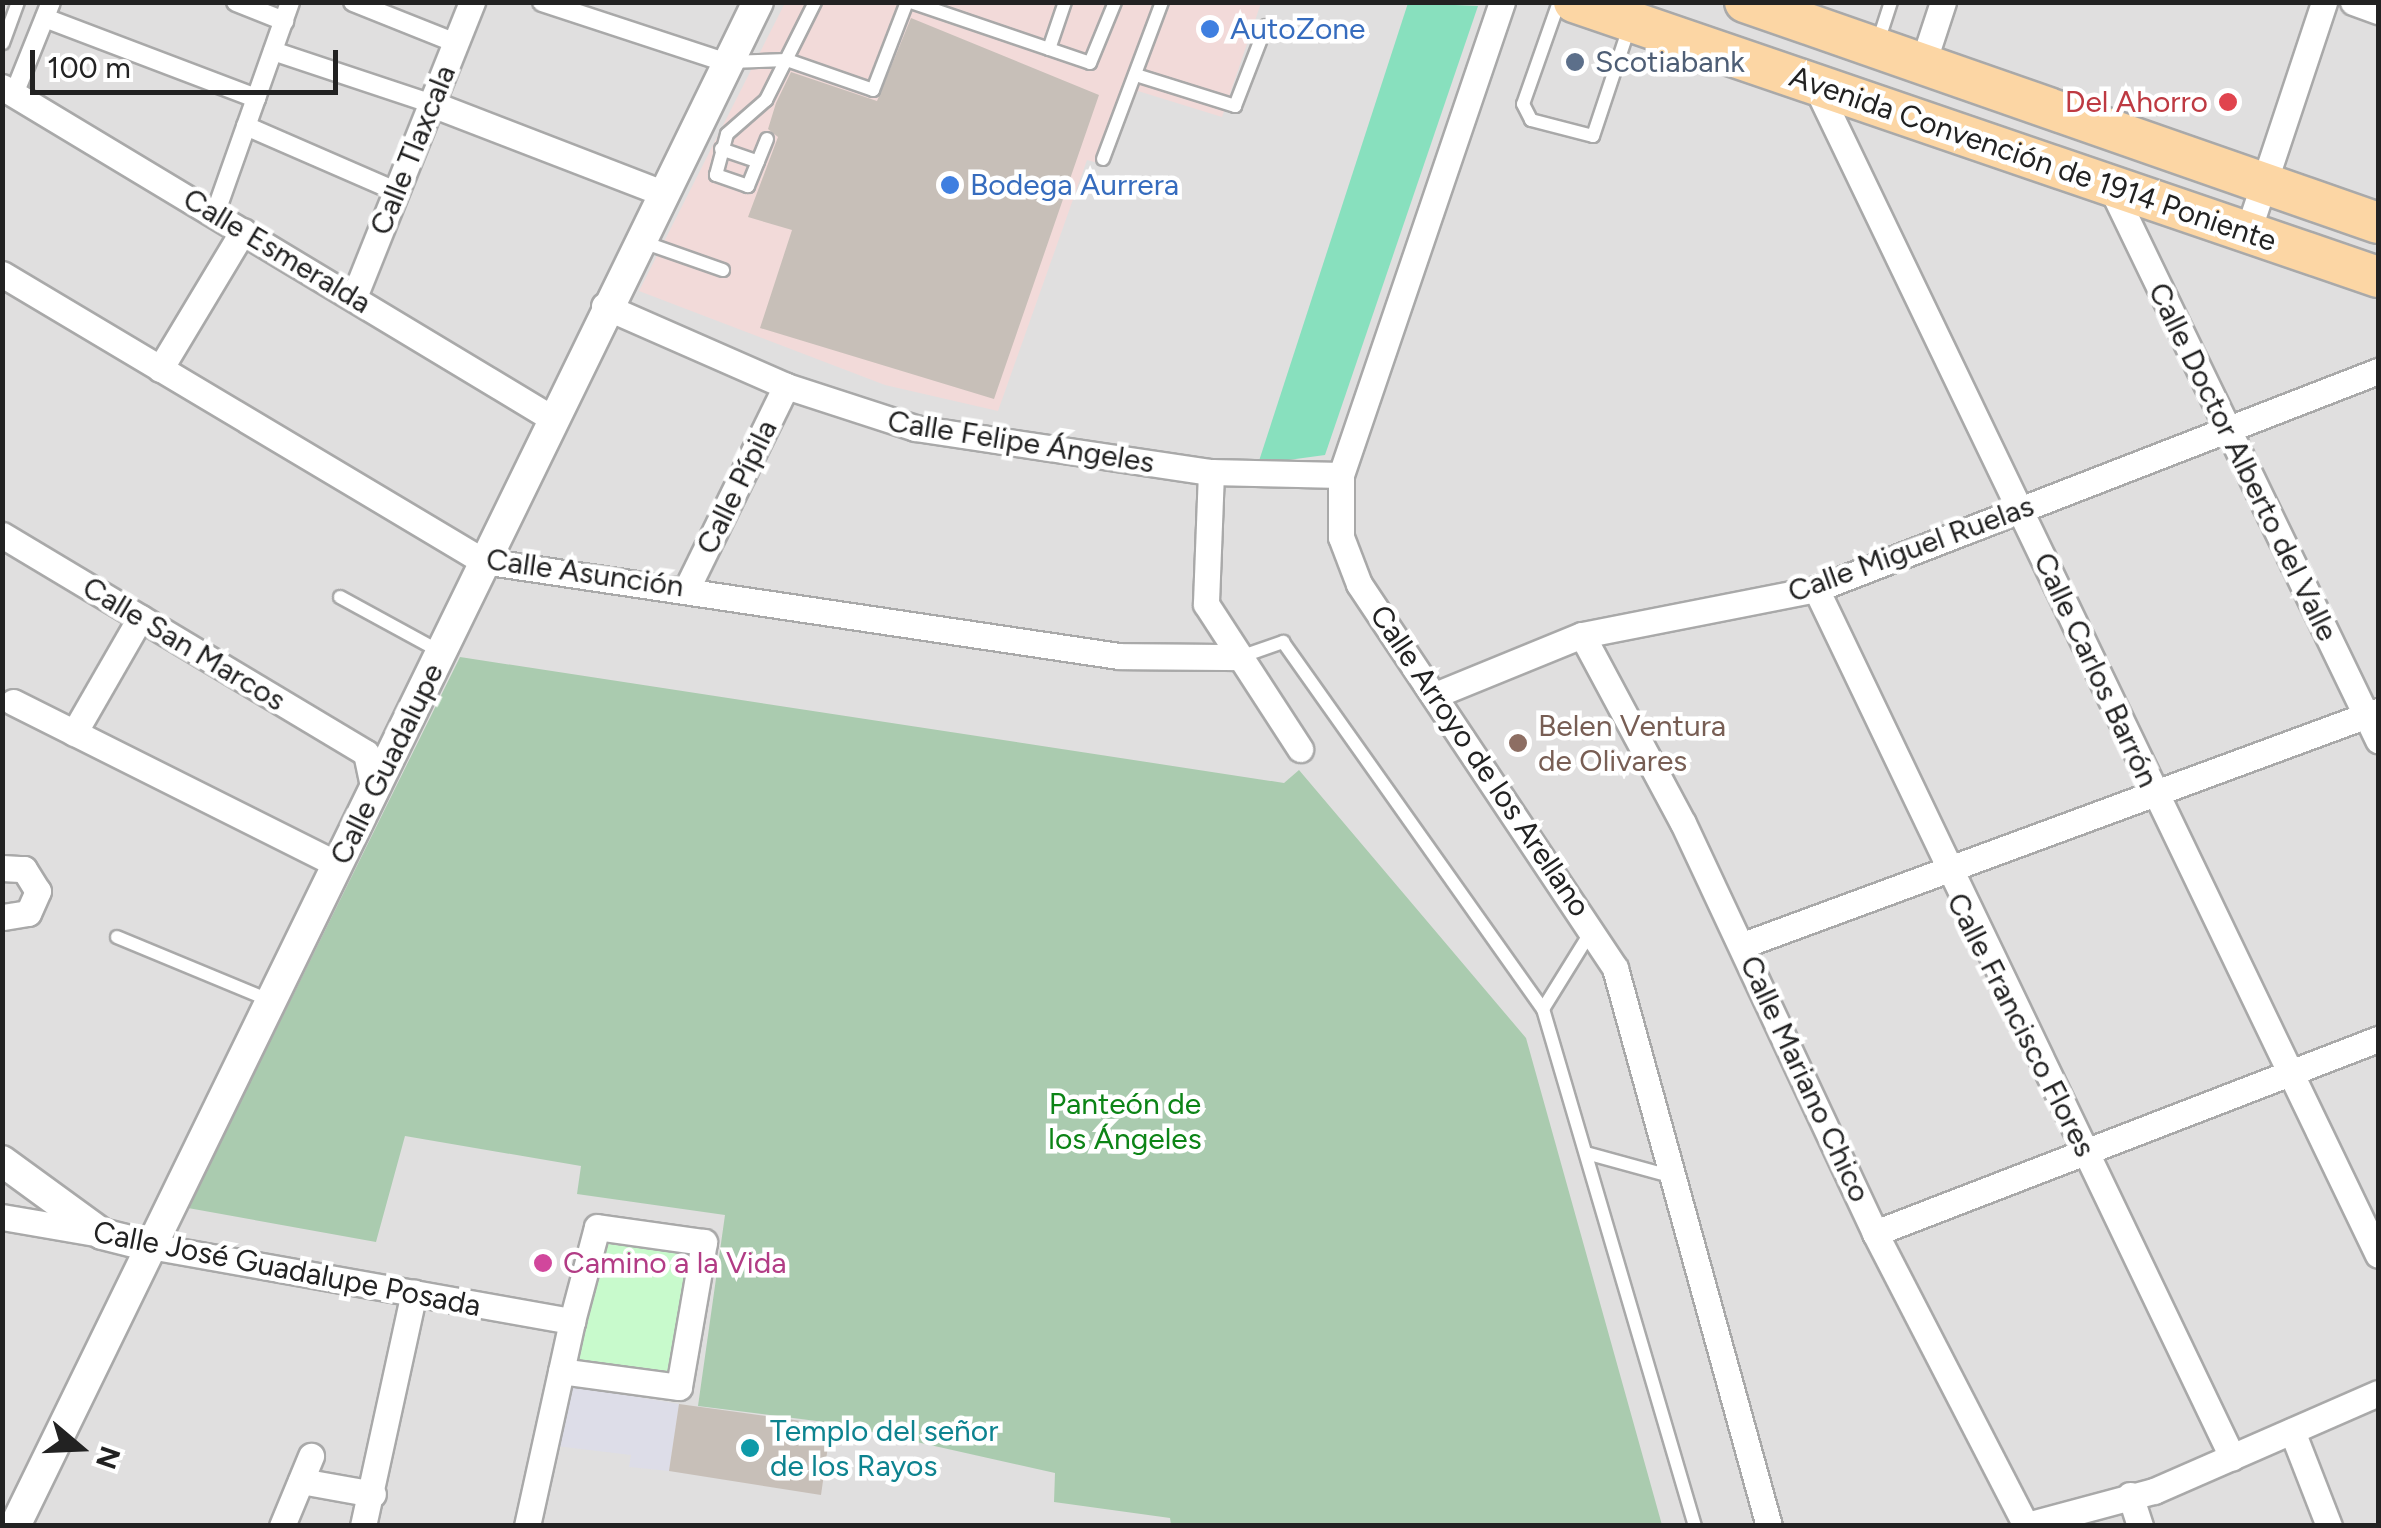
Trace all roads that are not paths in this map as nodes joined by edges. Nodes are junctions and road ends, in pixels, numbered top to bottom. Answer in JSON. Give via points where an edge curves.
{"nodes":[{"id":1,"x":18,"y":2,"type":"edge"},
{"id":2,"x":236,"y":2,"type":"edge"},
{"id":3,"x":353,"y":2,"type":"edge"},
{"id":4,"x":472,"y":2,"type":"edge"},
{"id":5,"x":542,"y":2,"type":"edge"},
{"id":6,"x":758,"y":2,"type":"edge"},
{"id":7,"x":815,"y":2,"type":"edge"},
{"id":8,"x":909,"y":2,"type":"edge"},
{"id":9,"x":1065,"y":2,"type":"edge"},
{"id":10,"x":1115,"y":2,"type":"edge"},
{"id":11,"x":1162,"y":2,"type":"edge"},
{"id":12,"x":1502,"y":2,"type":"edge"},
{"id":13,"x":1559,"y":2,"type":"edge"},
{"id":14,"x":1574,"y":2,"type":"edge"},
{"id":15,"x":1745,"y":2,"type":"edge"},
{"id":16,"x":1891,"y":2,"type":"edge"},
{"id":17,"x":1943,"y":2,"type":"edge"},
{"id":18,"x":2324,"y":2,"type":"edge"},
{"id":19,"x":2353,"y":2,"type":"edge"},
{"id":20,"x":1802,"y":8,"type":"edge"},
{"id":21,"x":48,"y":10,"type":"edge"},
{"id":22,"x":2378,"y":11,"type":"edge"},
{"id":23,"x":287,"y":12,"type":"edge"},
{"id":24,"x":1631,"y":22,"type":"junction"},
{"id":25,"x":1266,"y":26,"type":"dead end"},
{"id":26,"x":4,"y":43,"type":"edge"},
{"id":27,"x":456,"y":43,"type":"junction"},
{"id":28,"x":1876,"y":48,"type":"junction"},
{"id":29,"x":1049,"y":50,"type":"junction"},
{"id":30,"x":273,"y":51,"type":"junction"},
{"id":31,"x":787,"y":60,"type":"junction"},
{"id":32,"x":728,"y":62,"type":"junction"},
{"id":33,"x":1923,"y":63,"type":"junction"},
{"id":34,"x":1136,"y":75,"type":"junction"},
{"id":35,"x":1815,"y":84,"type":"junction"},
{"id":36,"x":8,"y":90,"type":"edge"},
{"id":37,"x":256,"y":98,"type":"junction"},
{"id":38,"x":432,"y":104,"type":"junction"},
{"id":39,"x":246,"y":126,"type":"junction"},
{"id":40,"x":767,"y":139,"type":"dead end"},
{"id":41,"x":721,"y":149,"type":"junction"},
{"id":42,"x":1103,"y":159,"type":"dead end"},
{"id":43,"x":758,"y":162,"type":"junction"},
{"id":44,"x":2109,"y":183,"type":"junction"},
{"id":45,"x":2263,"y":186,"type":"junction"},
{"id":46,"x":398,"y":192,"type":"junction"},
{"id":47,"x":660,"y":192,"type":"junction"},
{"id":48,"x":215,"y":214,"type":"junction"},
{"id":49,"x":2378,"y":223,"type":"edge"},
{"id":50,"x":243,"y":230,"type":"junction"},
{"id":51,"x":2248,"y":231,"type":"junction"},
{"id":52,"x":637,"y":240,"type":"junction"},
{"id":53,"x":723,"y":270,"type":"dead end"},
{"id":54,"x":2,"y":274,"type":"edge"},
{"id":55,"x":2378,"y":277,"type":"edge"},
{"id":56,"x":354,"y":298,"type":"junction"},
{"id":57,"x":604,"y":306,"type":"junction"},
{"id":58,"x":160,"y":369,"type":"junction"},
{"id":59,"x":2378,"y":371,"type":"edge"},
{"id":60,"x":786,"y":386,"type":"junction"},
{"id":61,"x":550,"y":416,"type":"junction"},
{"id":62,"x":2225,"y":430,"type":"junction"},
{"id":63,"x":1211,"y":472,"type":"junction"},
{"id":64,"x":1341,"y":475,"type":"junction"},
{"id":65,"x":2020,"y":510,"type":"junction"},
{"id":66,"x":2,"y":535,"type":"edge"},
{"id":67,"x":483,"y":561,"type":"junction"},
{"id":68,"x":687,"y":588,"type":"junction"},
{"id":69,"x":1816,"y":590,"type":"junction"},
{"id":70,"x":340,"y":596,"type":"dead end"},
{"id":71,"x":140,"y":618,"type":"junction"},
{"id":72,"x":1582,"y":635,"type":"junction"},
{"id":73,"x":441,"y":652,"type":"junction"},
{"id":74,"x":1240,"y":657,"type":"junction"},
{"id":75,"x":1434,"y":695,"type":"junction"},
{"id":76,"x":12,"y":702,"type":"dead end"},
{"id":77,"x":2372,"y":713,"type":"edge"},
{"id":78,"x":74,"y":733,"type":"junction"},
{"id":79,"x":2378,"y":740,"type":"edge"},
{"id":80,"x":401,"y":741,"type":"junction"},
{"id":81,"x":1300,"y":749,"type":"dead end"},
{"id":82,"x":366,"y":753,"type":"junction"},
{"id":83,"x":374,"y":792,"type":"junction"},
{"id":84,"x":2154,"y":796,"type":"junction"},
{"id":85,"x":339,"y":865,"type":"junction"},
{"id":86,"x":2,"y":868,"type":"edge"},
{"id":87,"x":1946,"y":875,"type":"junction"},
{"id":88,"x":2,"y":917,"type":"edge"},
{"id":89,"x":1594,"y":928,"type":"junction"},
{"id":90,"x":117,"y":937,"type":"dead end"},
{"id":91,"x":1743,"y":945,"type":"junction"},
{"id":92,"x":272,"y":1001,"type":"junction"},
{"id":93,"x":1543,"y":1009,"type":"junction"},
{"id":94,"x":2378,"y":1039,"type":"edge"},
{"id":95,"x":2294,"y":1074,"type":"junction"},
{"id":96,"x":1586,"y":1153,"type":"junction"},
{"id":97,"x":2088,"y":1157,"type":"junction"},
{"id":98,"x":2,"y":1161,"type":"edge"},
{"id":99,"x":1670,"y":1176,"type":"junction"},
{"id":100,"x":2,"y":1217,"type":"edge"},
{"id":101,"x":102,"y":1234,"type":"junction"},
{"id":102,"x":1875,"y":1234,"type":"junction"},
{"id":103,"x":150,"y":1246,"type":"junction"},
{"id":104,"x":2378,"y":1255,"type":"edge"},
{"id":105,"x":414,"y":1292,"type":"junction"},
{"id":106,"x":572,"y":1321,"type":"junction"},
{"id":107,"x":561,"y":1371,"type":"junction"},
{"id":108,"x":2378,"y":1392,"type":"edge"},
{"id":109,"x":2292,"y":1430,"type":"junction"},
{"id":110,"x":311,"y":1456,"type":"dead end"},
{"id":111,"x":2232,"y":1457,"type":"junction"},
{"id":112,"x":301,"y":1480,"type":"junction"},
{"id":113,"x":373,"y":1494,"type":"junction"},
{"id":114,"x":2130,"y":1495,"type":"junction"},
{"id":115,"x":2024,"y":1525,"type":"edge"},
{"id":116,"x":15,"y":1526,"type":"edge"},
{"id":117,"x":282,"y":1526,"type":"edge"},
{"id":118,"x":363,"y":1526,"type":"edge"},
{"id":119,"x":527,"y":1526,"type":"edge"},
{"id":120,"x":1695,"y":1526,"type":"edge"},
{"id":121,"x":1768,"y":1526,"type":"edge"},
{"id":122,"x":2140,"y":1526,"type":"edge"},
{"id":123,"x":2329,"y":1526,"type":"edge"}],
"edges":[{"from":1,"to":26,"type":"lane"},
{"from":2,"to":23,"type":"street"},
{"from":3,"to":27,"type":"street"},
{"from":4,"to":27,"type":"street","name":"Calle Tlaxcala"},
{"from":5,"to":32,"type":"street"},
{"from":6,"to":32,"type":"street","name":"Calle Guadalupe"},
{"from":7,"to":31,"type":"lane"},
{"from":8,"to":29,"type":"lane"},
{"from":8,"to":31,"type":"lane","via":[[874,90]]},
{"from":9,"to":29,"type":"lane"},
{"from":10,"to":29,"type":"lane","via":[[1094,62]]},
{"from":11,"to":34,"type":"lane"},
{"from":12,"to":64,"type":"street","name":"Calle Arroyo de los Arellano"},
{"from":13,"to":24,"type":"lane","via":[[1523,114],[1586,137],[1600,127]]},
{"from":14,"to":24,"type":"main road","name":"Avenida Convención de 1914 Poniente"},
{"from":15,"to":20,"type":"main road","name":"Avenida Convención de 1914 Poniente"},
{"from":16,"to":28,"type":"lane"},
{"from":17,"to":33,"type":"street"},
{"from":18,"to":45,"type":"street"},
{"from":19,"to":22,"type":"street"},
{"from":20,"to":28,"type":"main road","name":"Avenida Convención de 1914 Poniente"},
{"from":21,"to":36,"type":"street"},
{"from":21,"to":37,"type":"street"},
{"from":23,"to":30,"type":"street"},
{"from":24,"to":35,"type":"main road","name":"Avenida Convención de 1914 Poniente"},
{"from":25,"to":34,"type":"lane","via":[[1235,106]]},
{"from":27,"to":38,"type":"street","name":"Calle Tlaxcala"},
{"from":28,"to":33,"type":"main road","name":"Avenida Convención de 1914 Poniente"},
{"from":30,"to":37,"type":"street"},
{"from":30,"to":38,"type":"street"},
{"from":31,"to":32,"type":"lane"},
{"from":31,"to":41,"type":"lane","via":[[766,100]]},
{"from":32,"to":47,"type":"street","name":"Calle Guadalupe"},
{"from":33,"to":45,"type":"main road","name":"Avenida Convención de 1914 Poniente"},
{"from":34,"to":42,"type":"lane"},
{"from":35,"to":44,"type":"main road","name":"Avenida Convención de 1914 Poniente"},
{"from":35,"to":65,"type":"street","name":"Calle Carlos Barrón"},
{"from":36,"to":48,"type":"street","name":"Calle Esmeralda"},
{"from":37,"to":39,"type":"street"},
{"from":38,"to":46,"type":"street","name":"Calle Tlaxcala"},
{"from":38,"to":47,"type":"street"},
{"from":39,"to":46,"type":"street"},
{"from":39,"to":48,"type":"street"},
{"from":40,"to":43,"type":"lane"},
{"from":41,"to":43,"type":"lane"},
{"from":41,"to":43,"type":"lane","via":[[716,175],[730,185],[748,186]]},
{"from":44,"to":51,"type":"main road","name":"Avenida Convención de 1914 Poniente"},
{"from":44,"to":62,"type":"street","name":"Calle Doctor Alberto del Valle"},
{"from":45,"to":49,"type":"main road","name":"Avenida Convención de 1914 Poniente"},
{"from":45,"to":51,"type":"street"},
{"from":46,"to":56,"type":"street","name":"Calle Tlaxcala"},
{"from":47,"to":52,"type":"street","name":"Calle Guadalupe"},
{"from":48,"to":50,"type":"street","name":"Calle Esmeralda"},
{"from":50,"to":56,"type":"street","name":"Calle Esmeralda"},
{"from":50,"to":58,"type":"street"},
{"from":51,"to":55,"type":"main road","name":"Avenida Convención de 1914 Poniente"},
{"from":52,"to":53,"type":"lane"},
{"from":52,"to":57,"type":"street","name":"Calle Guadalupe"},
{"from":54,"to":58,"type":"street","name":"Calle Asunción"},
{"from":56,"to":61,"type":"street","name":"Calle Esmeralda"},
{"from":57,"to":60,"type":"street","name":"Calle Felipe Ángeles"},
{"from":57,"to":61,"type":"street","name":"Calle Guadalupe"},
{"from":58,"to":67,"type":"street","name":"Calle Asunción"},
{"from":59,"to":62,"type":"street","name":"Calle Miguel Ruelas"},
{"from":60,"to":63,"type":"street","name":"Calle Felipe Ángeles","via":[[915,428]]},
{"from":60,"to":68,"type":"street","name":"Calle Pípila"},
{"from":61,"to":67,"type":"street","name":"Calle Guadalupe"},
{"from":62,"to":65,"type":"street","name":"Calle Miguel Ruelas"},
{"from":62,"to":77,"type":"street","name":"Calle Doctor Alberto del Valle"},
{"from":63,"to":64,"type":"street","name":"Calle Felipe Ángeles"},
{"from":63,"to":74,"type":"street","via":[[1206,604]]},
{"from":64,"to":75,"type":"street","name":"Calle Arroyo de los Arellano","via":[[1345,555]]},
{"from":65,"to":69,"type":"street","name":"Calle Miguel Ruelas"},
{"from":65,"to":84,"type":"street","name":"Calle Carlos Barrón"},
{"from":66,"to":71,"type":"street","name":"Calle San Marcos"},
{"from":67,"to":68,"type":"street","name":"Calle Asunción"},
{"from":67,"to":73,"type":"street","name":"Calle Guadalupe"},
{"from":68,"to":74,"type":"street","name":"Calle Asunción","via":[[1120,656]]},
{"from":69,"to":72,"type":"street","name":"Calle Miguel Ruelas"},
{"from":69,"to":87,"type":"street","name":"Calle Francisco Flores"},
{"from":70,"to":73,"type":"lane"},
{"from":71,"to":78,"type":"street"},
{"from":71,"to":82,"type":"street","name":"Calle San Marcos"},
{"from":72,"to":75,"type":"street","name":"Calle Miguel Ruelas"},
{"from":72,"to":91,"type":"street","name":"Calle Mariano Chico"},
{"from":73,"to":80,"type":"street","name":"Calle Guadalupe"},
{"from":74,"to":81,"type":"street"},
{"from":74,"to":93,"type":"lane","via":[[1283,642]]},
{"from":75,"to":89,"type":"street","name":"Calle Arroyo de los Arellano"},
{"from":76,"to":78,"type":"street"},
{"from":77,"to":79,"type":"street","name":"Calle Doctor Alberto del Valle"},
{"from":77,"to":84,"type":"street"},
{"from":78,"to":85,"type":"street"},
{"from":80,"to":82,"type":"street"},
{"from":80,"to":83,"type":"street","name":"Calle Guadalupe"},
{"from":82,"to":83,"type":"street"},
{"from":83,"to":85,"type":"street","name":"Calle Guadalupe"},
{"from":84,"to":87,"type":"street"},
{"from":84,"to":95,"type":"street","name":"Calle Carlos Barrón"},
{"from":85,"to":92,"type":"street","name":"Calle Guadalupe"},
{"from":86,"to":88,"type":"street","via":[[24,870],[38,890],[28,914]]},
{"from":87,"to":91,"type":"street"},
{"from":87,"to":97,"type":"street","name":"Calle Francisco Flores"},
{"from":89,"to":93,"type":"lane"},
{"from":89,"to":99,"type":"street","name":"Calle Arroyo de los Arellano","via":[[1615,968]]},
{"from":90,"to":92,"type":"lane"},
{"from":91,"to":102,"type":"street","name":"Calle Mariano Chico"},
{"from":92,"to":103,"type":"street","name":"Calle Guadalupe"},
{"from":93,"to":96,"type":"lane"},
{"from":94,"to":95,"type":"street"},
{"from":95,"to":97,"type":"street"},
{"from":95,"to":104,"type":"street","name":"Calle Carlos Barrón"},
{"from":96,"to":99,"type":"lane"},
{"from":96,"to":120,"type":"lane"},
{"from":97,"to":102,"type":"street"},
{"from":97,"to":111,"type":"street","name":"Calle Francisco Flores"},
{"from":98,"to":101,"type":"street"},
{"from":99,"to":121,"type":"street","name":"Calle Arroyo de los Arellano"},
{"from":100,"to":101,"type":"street","name":"Calle José Guadalupe Posada"},
{"from":101,"to":103,"type":"street","name":"Calle José Guadalupe Posada"},
{"from":102,"to":115,"type":"street","name":"Calle Mariano Chico"},
{"from":103,"to":105,"type":"street","name":"Calle José Guadalupe Posada"},
{"from":103,"to":116,"type":"street","name":"Calle Guadalupe"},
{"from":105,"to":106,"type":"street","name":"Calle José Guadalupe Posada"},
{"from":105,"to":113,"type":"street"},
{"from":106,"to":107,"type":"street"},
{"from":106,"to":107,"type":"street","via":[[597,1227],[704,1242],[680,1388]]},
{"from":107,"to":119,"type":"street"},
{"from":108,"to":109,"type":"street"},
{"from":109,"to":111,"type":"street"},
{"from":109,"to":123,"type":"street"},
{"from":110,"to":112,"type":"street"},
{"from":111,"to":114,"type":"street"},
{"from":112,"to":113,"type":"street"},
{"from":112,"to":117,"type":"street"},
{"from":113,"to":118,"type":"street"},
{"from":114,"to":115,"type":"street"},
{"from":114,"to":122,"type":"street"}]}
